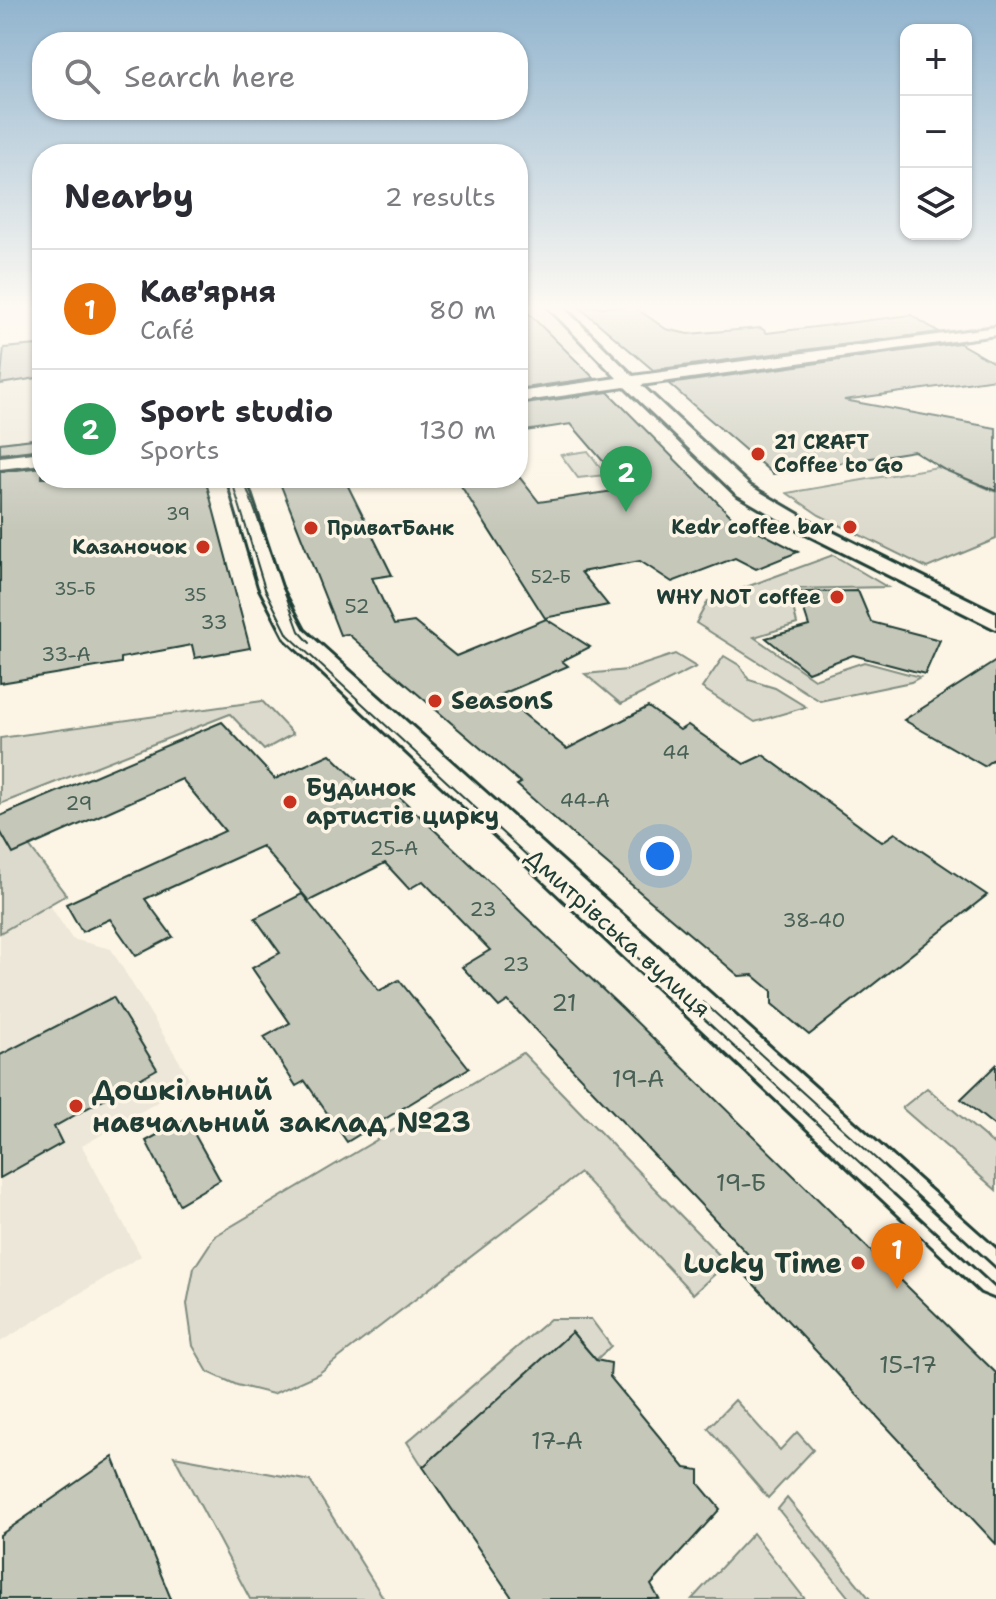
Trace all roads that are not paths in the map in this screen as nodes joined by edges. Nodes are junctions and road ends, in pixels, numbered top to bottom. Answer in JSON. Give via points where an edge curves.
{"nodes":[{"id":1,"x":631,"y":382,"type":"joint"},
{"id":2,"x":528,"y":396,"type":"edge"},
{"id":3,"x":32,"y":459,"type":"edge"},
{"id":4,"x":0,"y":463,"type":"edge"},
{"id":5,"x":239,"y":488,"type":"edge"},
{"id":6,"x":996,"y":622,"type":"edge"},
{"id":7,"x":996,"y":1277,"type":"edge"}],
"edges":[{"from":1,"to":2,"type":"street"},
{"from":1,"to":6,"type":"street","via":[[743,490]]},
{"from":3,"to":4,"type":"street"},
{"from":5,"to":7,"type":"street","name":"Дмитрівська вулиця","via":[[270,587],[294,634]]}]}
